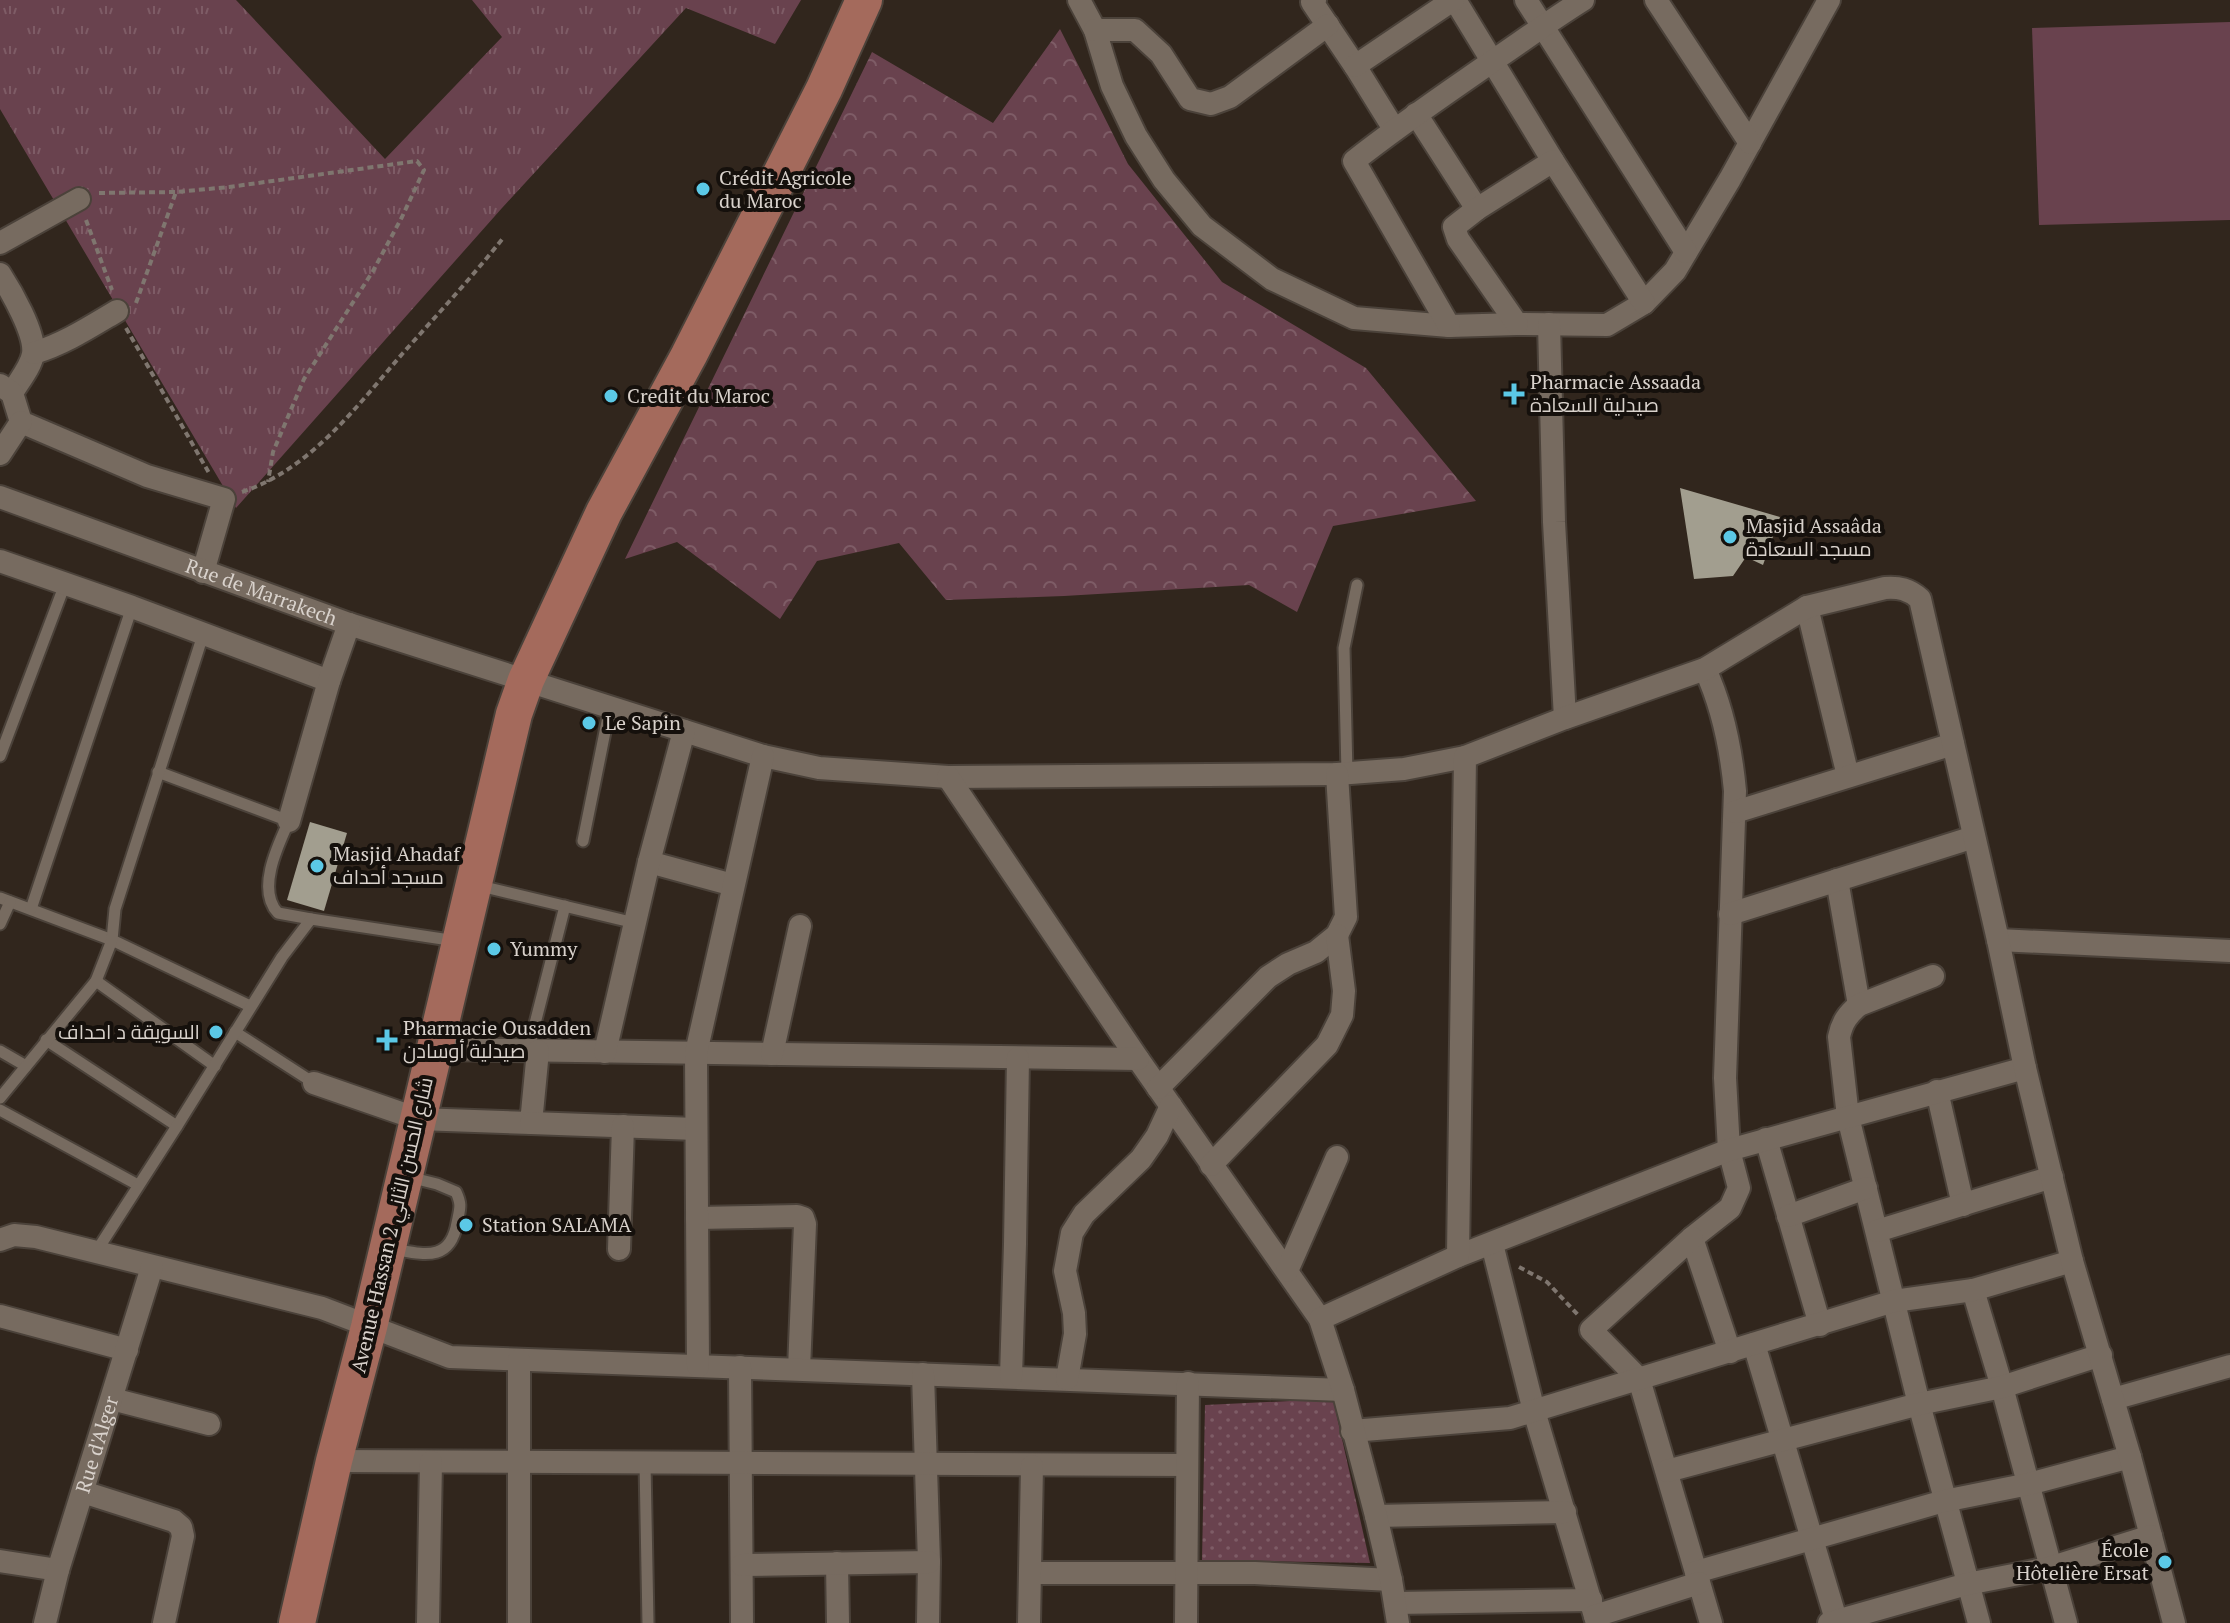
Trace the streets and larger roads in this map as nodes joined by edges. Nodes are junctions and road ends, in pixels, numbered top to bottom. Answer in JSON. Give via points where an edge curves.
{"nodes":[{"id":1,"x":864,"y":0,"type":"edge"},
{"id":2,"x":1079,"y":0,"type":"edge"},
{"id":3,"x":1315,"y":0,"type":"edge"},
{"id":4,"x":1454,"y":0,"type":"edge"},
{"id":5,"x":1526,"y":0,"type":"edge"},
{"id":6,"x":1583,"y":0,"type":"edge"},
{"id":7,"x":1656,"y":0,"type":"edge"},
{"id":8,"x":1829,"y":0,"type":"edge"},
{"id":9,"x":1328,"y":25,"type":"junction"},
{"id":10,"x":1542,"y":25,"type":"junction"},
{"id":11,"x":1095,"y":30,"type":"junction"},
{"id":12,"x":1493,"y":61,"type":"junction"},
{"id":13,"x":1355,"y":66,"type":"junction"},
{"id":14,"x":1416,"y":114,"type":"junction"},
{"id":15,"x":1394,"y":129,"type":"junction"},
{"id":16,"x":1750,"y":143,"type":"junction"},
{"id":17,"x":1553,"y":161,"type":"junction"},
{"id":18,"x":79,"y":199,"type":"road end"},
{"id":19,"x":1477,"y":209,"type":"junction"},
{"id":20,"x":0,"y":243,"type":"edge"},
{"id":21,"x":1686,"y":252,"type":"junction"},
{"id":22,"x":0,"y":274,"type":"edge"},
{"id":23,"x":1644,"y":303,"type":"junction"},
{"id":24,"x":122,"y":320,"type":"road end"},
{"id":25,"x":1517,"y":324,"type":"junction"},
{"id":26,"x":1549,"y":324,"type":"junction"},
{"id":27,"x":1449,"y":326,"type":"junction"},
{"id":28,"x":34,"y":353,"type":"junction"},
{"id":29,"x":6,"y":389,"type":"edge"},
{"id":30,"x":21,"y":422,"type":"junction"},
{"id":31,"x":0,"y":454,"type":"edge"},
{"id":32,"x":0,"y":497,"type":"edge"},
{"id":33,"x":0,"y":561,"type":"edge"},
{"id":34,"x":203,"y":572,"type":"junction"},
{"id":35,"x":1807,"y":607,"type":"junction"},
{"id":36,"x":349,"y":624,"type":"junction"},
{"id":37,"x":1705,"y":669,"type":"junction"},
{"id":38,"x":526,"y":680,"type":"junction"},
{"id":39,"x":329,"y":681,"type":"junction"},
{"id":40,"x":1565,"y":718,"type":"junction"},
{"id":41,"x":684,"y":731,"type":"junction"},
{"id":42,"x":1953,"y":744,"type":"junction"},
{"id":43,"x":763,"y":756,"type":"junction"},
{"id":44,"x":1465,"y":757,"type":"junction"},
{"id":45,"x":1342,"y":774,"type":"junction"},
{"id":46,"x":1848,"y":776,"type":"junction"},
{"id":47,"x":948,"y":777,"type":"junction"},
{"id":48,"x":1735,"y":812,"type":"junction"},
{"id":49,"x":289,"y":821,"type":"road end"},
{"id":50,"x":1974,"y":837,"type":"junction"},
{"id":51,"x":649,"y":862,"type":"junction"},
{"id":52,"x":1837,"y":880,"type":"junction"},
{"id":53,"x":733,"y":885,"type":"junction"},
{"id":54,"x":1730,"y":914,"type":"junction"},
{"id":55,"x":800,"y":926,"type":"dead end"},
{"id":56,"x":1337,"y":935,"type":"junction"},
{"id":57,"x":1998,"y":940,"type":"junction"},
{"id":58,"x":2230,"y":951,"type":"edge"},
{"id":59,"x":1933,"y":976,"type":"dead end"},
{"id":60,"x":1859,"y":1005,"type":"junction"},
{"id":61,"x":434,"y":1049,"type":"junction"},
{"id":62,"x":533,"y":1051,"type":"junction"},
{"id":63,"x":605,"y":1052,"type":"junction"},
{"id":64,"x":696,"y":1053,"type":"junction"},
{"id":65,"x":772,"y":1054,"type":"junction"},
{"id":66,"x":1018,"y":1058,"type":"junction"},
{"id":67,"x":1138,"y":1059,"type":"junction"},
{"id":68,"x":2025,"y":1068,"type":"junction"},
{"id":69,"x":314,"y":1083,"type":"road end"},
{"id":70,"x":1937,"y":1091,"type":"junction"},
{"id":71,"x":1164,"y":1097,"type":"junction"},
{"id":72,"x":1848,"y":1117,"type":"junction"},
{"id":73,"x":418,"y":1119,"type":"junction"},
{"id":74,"x":531,"y":1123,"type":"junction"},
{"id":75,"x":623,"y":1126,"type":"junction"},
{"id":76,"x":696,"y":1129,"type":"junction"},
{"id":77,"x":1766,"y":1139,"type":"junction"},
{"id":78,"x":1729,"y":1150,"type":"junction"},
{"id":79,"x":1337,"y":1157,"type":"dead end"},
{"id":80,"x":1211,"y":1165,"type":"junction"},
{"id":81,"x":2052,"y":1177,"type":"junction"},
{"id":82,"x":1866,"y":1188,"type":"junction"},
{"id":83,"x":1963,"y":1205,"type":"junction"},
{"id":84,"x":1788,"y":1216,"type":"junction"},
{"id":85,"x":697,"y":1218,"type":"junction"},
{"id":86,"x":1877,"y":1231,"type":"junction"},
{"id":87,"x":1692,"y":1238,"type":"junction"},
{"id":88,"x":0,"y":1240,"type":"edge"},
{"id":89,"x":619,"y":1249,"type":"dead end"},
{"id":90,"x":1494,"y":1254,"type":"junction"},
{"id":91,"x":1458,"y":1256,"type":"junction"},
{"id":92,"x":2072,"y":1261,"type":"junction"},
{"id":93,"x":152,"y":1267,"type":"junction"},
{"id":94,"x":1287,"y":1271,"type":"junction"},
{"id":95,"x":1973,"y":1290,"type":"junction"},
{"id":96,"x":1894,"y":1301,"type":"junction"},
{"id":97,"x":0,"y":1316,"type":"edge"},
{"id":98,"x":1320,"y":1319,"type":"junction"},
{"id":99,"x":1820,"y":1325,"type":"junction"},
{"id":100,"x":369,"y":1327,"type":"junction"},
{"id":101,"x":1754,"y":1344,"type":"junction"},
{"id":102,"x":127,"y":1350,"type":"junction"},
{"id":103,"x":1730,"y":1352,"type":"junction"},
{"id":104,"x":2101,"y":1355,"type":"junction"},
{"id":105,"x":519,"y":1360,"type":"junction"},
{"id":106,"x":698,"y":1366,"type":"junction"},
{"id":107,"x":2230,"y":1366,"type":"edge"},
{"id":108,"x":740,"y":1367,"type":"junction"},
{"id":109,"x":799,"y":1369,"type":"junction"},
{"id":110,"x":923,"y":1374,"type":"junction"},
{"id":111,"x":1011,"y":1377,"type":"junction"},
{"id":112,"x":1067,"y":1379,"type":"junction"},
{"id":113,"x":1639,"y":1379,"type":"junction"},
{"id":114,"x":1188,"y":1383,"type":"junction"},
{"id":115,"x":2002,"y":1387,"type":"junction"},
{"id":116,"x":1343,"y":1390,"type":"junction"},
{"id":117,"x":112,"y":1399,"type":"junction"},
{"id":118,"x":2113,"y":1399,"type":"junction"},
{"id":119,"x":1919,"y":1404,"type":"junction"},
{"id":120,"x":1534,"y":1411,"type":"junction"},
{"id":121,"x":209,"y":1424,"type":"dead end"},
{"id":122,"x":1352,"y":1431,"type":"junction"},
{"id":123,"x":1781,"y":1440,"type":"junction"},
{"id":124,"x":2130,"y":1457,"type":"junction"},
{"id":125,"x":334,"y":1461,"type":"junction"},
{"id":126,"x":431,"y":1462,"type":"junction"},
{"id":127,"x":520,"y":1462,"type":"junction"},
{"id":128,"x":741,"y":1464,"type":"junction"},
{"id":129,"x":927,"y":1465,"type":"junction"},
{"id":130,"x":1187,"y":1465,"type":"junction"},
{"id":131,"x":1032,"y":1466,"type":"junction"},
{"id":132,"x":1667,"y":1471,"type":"junction"},
{"id":133,"x":2029,"y":1484,"type":"junction"},
{"id":134,"x":83,"y":1492,"type":"junction"},
{"id":135,"x":1944,"y":1501,"type":"junction"},
{"id":136,"x":1565,"y":1512,"type":"junction"},
{"id":137,"x":1376,"y":1516,"type":"junction"},
{"id":138,"x":2151,"y":1536,"type":"junction"},
{"id":139,"x":1811,"y":1539,"type":"junction"},
{"id":140,"x":0,"y":1561,"type":"edge"},
{"id":141,"x":929,"y":1562,"type":"junction"},
{"id":142,"x":837,"y":1563,"type":"junction"},
{"id":143,"x":742,"y":1565,"type":"junction"},
{"id":144,"x":2049,"y":1568,"type":"junction"},
{"id":145,"x":58,"y":1570,"type":"junction"},
{"id":146,"x":1186,"y":1572,"type":"junction"},
{"id":147,"x":1032,"y":1573,"type":"junction"},
{"id":148,"x":1698,"y":1577,"type":"junction"},
{"id":149,"x":1391,"y":1580,"type":"junction"},
{"id":150,"x":1967,"y":1584,"type":"junction"},
{"id":151,"x":1396,"y":1613,"type":"edge"},
{"id":152,"x":1594,"y":1613,"type":"edge"},
{"id":153,"x":1834,"y":1622,"type":"edge"},
{"id":154,"x":45,"y":1623,"type":"edge"},
{"id":155,"x":164,"y":1623,"type":"edge"},
{"id":156,"x":297,"y":1623,"type":"edge"},
{"id":157,"x":428,"y":1623,"type":"edge"},
{"id":158,"x":519,"y":1623,"type":"edge"},
{"id":159,"x":742,"y":1623,"type":"edge"},
{"id":160,"x":838,"y":1623,"type":"edge"},
{"id":161,"x":928,"y":1623,"type":"edge"},
{"id":162,"x":1029,"y":1623,"type":"edge"},
{"id":163,"x":1186,"y":1623,"type":"edge"},
{"id":164,"x":1711,"y":1623,"type":"edge"},
{"id":165,"x":1979,"y":1623,"type":"edge"},
{"id":166,"x":2066,"y":1623,"type":"edge"},
{"id":167,"x":2174,"y":1623,"type":"edge"}],
"edges":[{"from":1,"to":38,"type":"main road","name":"Avenue Hassan 2 شارع الحسن الثاني","via":[[824,89],[604,512]]},
{"from":2,"to":11,"type":"street"},
{"from":3,"to":9,"type":"street"},
{"from":4,"to":12,"type":"street"},
{"from":4,"to":13,"type":"street"},
{"from":5,"to":10,"type":"street"},
{"from":6,"to":10,"type":"street"},
{"from":7,"to":16,"type":"street"},
{"from":8,"to":16,"type":"street"},
{"from":9,"to":11,"type":"street","via":[[1230,97],[1211,104],[1190,99],[1161,54],[1135,30]]},
{"from":9,"to":13,"type":"street"},
{"from":10,"to":12,"type":"street"},
{"from":10,"to":21,"type":"street"},
{"from":11,"to":27,"type":"street","via":[[1112,86],[1136,136],[1202,226],[1272,279],[1354,318]]},
{"from":12,"to":14,"type":"street"},
{"from":12,"to":17,"type":"street"},
{"from":13,"to":15,"type":"street"},
{"from":14,"to":15,"type":"street"},
{"from":14,"to":19,"type":"street"},
{"from":15,"to":27,"type":"street","via":[[1354,161]]},
{"from":16,"to":21,"type":"street"},
{"from":17,"to":19,"type":"street"},
{"from":17,"to":23,"type":"street"},
{"from":18,"to":20,"type":"street"},
{"from":19,"to":25,"type":"street","via":[[1457,223],[1455,232]]},
{"from":21,"to":23,"type":"street"},
{"from":22,"to":28,"type":"street","via":[[17,301]]},
{"from":23,"to":26,"type":"street","via":[[1607,325]]},
{"from":24,"to":28,"type":"street"},
{"from":25,"to":26,"type":"street"},
{"from":25,"to":27,"type":"street"},
{"from":26,"to":40,"type":"street"},
{"from":28,"to":29,"type":"street"},
{"from":29,"to":30,"type":"street"},
{"from":30,"to":31,"type":"street"},
{"from":30,"to":34,"type":"street","via":[[147,476],[224,499]]},
{"from":32,"to":34,"type":"street","name":"Rue de Marrakech"},
{"from":33,"to":39,"type":"street"},
{"from":34,"to":36,"type":"street","name":"Rue de Marrakech"},
{"from":35,"to":37,"type":"street","name":"Rue de Marrakech"},
{"from":35,"to":42,"type":"street","name":"Rue de Marrakech","via":[[1885,588],[1903,588],[1920,599]]},
{"from":35,"to":46,"type":"street"},
{"from":36,"to":38,"type":"street","name":"Rue de Marrakech"},
{"from":36,"to":39,"type":"street"},
{"from":37,"to":40,"type":"street","name":"Rue de Marrakech"},
{"from":37,"to":48,"type":"street","via":[[1718,697],[1731,755]]},
{"from":38,"to":41,"type":"street","name":"Rue de Marrakech"},
{"from":38,"to":61,"type":"main road","name":"Avenue Hassan 2 شارع الحسن الثاني"},
{"from":39,"to":49,"type":"street"},
{"from":40,"to":44,"type":"street","name":"Rue de Marrakech"},
{"from":41,"to":43,"type":"street","name":"Rue de Marrakech"},
{"from":41,"to":51,"type":"street"},
{"from":42,"to":46,"type":"street"},
{"from":42,"to":50,"type":"street"},
{"from":43,"to":47,"type":"street","name":"Rue de Marrakech","via":[[819,768]]},
{"from":43,"to":53,"type":"street"},
{"from":44,"to":45,"type":"street","name":"Rue de Marrakech"},
{"from":44,"to":91,"type":"street"},
{"from":45,"to":47,"type":"street","name":"Rue de Marrakech"},
{"from":45,"to":56,"type":"street","via":[[1346,917]]},
{"from":46,"to":48,"type":"street"},
{"from":47,"to":67,"type":"street"},
{"from":48,"to":54,"type":"street"},
{"from":50,"to":52,"type":"street"},
{"from":50,"to":57,"type":"street"},
{"from":51,"to":53,"type":"street"},
{"from":51,"to":63,"type":"street"},
{"from":52,"to":54,"type":"street"},
{"from":52,"to":60,"type":"street"},
{"from":53,"to":64,"type":"street"},
{"from":54,"to":78,"type":"street","via":[[1725,1078]]},
{"from":55,"to":65,"type":"street"},
{"from":56,"to":71,"type":"street","via":[[1268,977]]},
{"from":56,"to":80,"type":"street","via":[[1342,1015],[1327,1045]]},
{"from":57,"to":58,"type":"street"},
{"from":57,"to":68,"type":"street"},
{"from":59,"to":60,"type":"street"},
{"from":60,"to":72,"type":"street","via":[[1841,1025],[1839,1037]]},
{"from":61,"to":62,"type":"street"},
{"from":61,"to":73,"type":"main road","name":"Avenue Hassan 2 شارع الحسن الثاني"},
{"from":62,"to":63,"type":"street"},
{"from":62,"to":74,"type":"street"},
{"from":63,"to":64,"type":"street"},
{"from":64,"to":65,"type":"street"},
{"from":64,"to":76,"type":"street"},
{"from":65,"to":66,"type":"street"},
{"from":66,"to":67,"type":"street"},
{"from":66,"to":111,"type":"street"},
{"from":67,"to":71,"type":"street"},
{"from":68,"to":70,"type":"street"},
{"from":68,"to":81,"type":"street"},
{"from":69,"to":73,"type":"street"},
{"from":70,"to":72,"type":"street"},
{"from":70,"to":83,"type":"street"},
{"from":71,"to":80,"type":"street"},
{"from":71,"to":112,"type":"street","via":[[1157,1136],[1072,1233],[1065,1271],[1075,1334]]},
{"from":72,"to":77,"type":"street"},
{"from":72,"to":82,"type":"street"},
{"from":73,"to":74,"type":"street"},
{"from":73,"to":100,"type":"main road","name":"Avenue Hassan 2 شارع الحسن الثاني"},
{"from":74,"to":75,"type":"street"},
{"from":75,"to":76,"type":"street"},
{"from":75,"to":89,"type":"street"},
{"from":76,"to":85,"type":"street"},
{"from":77,"to":78,"type":"street"},
{"from":77,"to":84,"type":"street"},
{"from":78,"to":87,"type":"street","via":[[1738,1194],[1730,1208]]},
{"from":78,"to":90,"type":"street"},
{"from":79,"to":94,"type":"street"},
{"from":80,"to":94,"type":"street"},
{"from":81,"to":83,"type":"street"},
{"from":81,"to":92,"type":"street"},
{"from":82,"to":84,"type":"street"},
{"from":82,"to":86,"type":"street"},
{"from":83,"to":86,"type":"street"},
{"from":84,"to":99,"type":"street"},
{"from":85,"to":106,"type":"street"},
{"from":85,"to":109,"type":"street","via":[[803,1218]]},
{"from":86,"to":96,"type":"street"},
{"from":87,"to":103,"type":"street"},
{"from":87,"to":113,"type":"street","via":[[1591,1330]]},
{"from":88,"to":93,"type":"street","via":[[36,1237]]},
{"from":90,"to":91,"type":"street"},
{"from":90,"to":120,"type":"street"},
{"from":91,"to":98,"type":"street"},
{"from":92,"to":95,"type":"street"},
{"from":92,"to":104,"type":"street"},
{"from":93,"to":100,"type":"street","via":[[322,1308]]},
{"from":93,"to":102,"type":"street","name":"Rue d'Alger"},
{"from":94,"to":98,"type":"street"},
{"from":95,"to":96,"type":"street"},
{"from":95,"to":115,"type":"street"},
{"from":96,"to":99,"type":"street"},
{"from":96,"to":119,"type":"street"},
{"from":97,"to":102,"type":"street"},
{"from":98,"to":116,"type":"street"},
{"from":99,"to":101,"type":"street"},
{"from":100,"to":105,"type":"street","via":[[450,1357]]},
{"from":100,"to":125,"type":"main road","name":"Avenue Hassan 2 شارع الحسن الثاني"},
{"from":101,"to":103,"type":"street"},
{"from":101,"to":123,"type":"street"},
{"from":102,"to":117,"type":"street","name":"Rue d'Alger"},
{"from":103,"to":113,"type":"street"},
{"from":104,"to":115,"type":"street"},
{"from":104,"to":118,"type":"street"},
{"from":105,"to":106,"type":"street"},
{"from":105,"to":127,"type":"street"},
{"from":106,"to":108,"type":"street"},
{"from":107,"to":118,"type":"street"},
{"from":108,"to":109,"type":"street"},
{"from":108,"to":128,"type":"street"},
{"from":109,"to":110,"type":"street"},
{"from":110,"to":111,"type":"street"},
{"from":110,"to":129,"type":"street"},
{"from":111,"to":112,"type":"street"},
{"from":112,"to":114,"type":"street"},
{"from":113,"to":120,"type":"street"},
{"from":113,"to":132,"type":"street"},
{"from":114,"to":116,"type":"street"},
{"from":114,"to":130,"type":"street"},
{"from":115,"to":119,"type":"street"},
{"from":115,"to":133,"type":"street"},
{"from":116,"to":122,"type":"street"},
{"from":117,"to":121,"type":"street"},
{"from":117,"to":134,"type":"street","name":"Rue d'Alger"},
{"from":118,"to":124,"type":"street"},
{"from":119,"to":123,"type":"street"},
{"from":119,"to":135,"type":"street"},
{"from":120,"to":122,"type":"street","via":[[1510,1418]]},
{"from":120,"to":136,"type":"street"},
{"from":122,"to":137,"type":"street"},
{"from":123,"to":132,"type":"street"},
{"from":123,"to":139,"type":"street"},
{"from":124,"to":133,"type":"street"},
{"from":124,"to":138,"type":"street"},
{"from":125,"to":126,"type":"street"},
{"from":125,"to":156,"type":"main road","name":"Avenue Hassan 2 شارع الحسن الثاني"},
{"from":126,"to":127,"type":"street"},
{"from":126,"to":157,"type":"street"},
{"from":127,"to":128,"type":"street"},
{"from":127,"to":158,"type":"street"},
{"from":128,"to":129,"type":"street"},
{"from":128,"to":143,"type":"street"},
{"from":129,"to":131,"type":"street"},
{"from":129,"to":141,"type":"street"},
{"from":130,"to":131,"type":"street"},
{"from":130,"to":146,"type":"street"},
{"from":131,"to":147,"type":"street"},
{"from":132,"to":148,"type":"street"},
{"from":133,"to":135,"type":"street"},
{"from":133,"to":144,"type":"street"},
{"from":134,"to":145,"type":"street","name":"Rue d'Alger"},
{"from":134,"to":155,"type":"street","via":[[181,1527]]},
{"from":135,"to":139,"type":"street"},
{"from":135,"to":150,"type":"street"},
{"from":136,"to":137,"type":"street"},
{"from":136,"to":152,"type":"street"},
{"from":137,"to":149,"type":"street"},
{"from":138,"to":144,"type":"street"},
{"from":138,"to":167,"type":"street"},
{"from":139,"to":148,"type":"street"},
{"from":139,"to":153,"type":"street"},
{"from":140,"to":145,"type":"street"},
{"from":141,"to":142,"type":"street"},
{"from":141,"to":161,"type":"street"},
{"from":142,"to":143,"type":"street"},
{"from":142,"to":160,"type":"street"},
{"from":143,"to":159,"type":"street"},
{"from":144,"to":150,"type":"street"},
{"from":144,"to":166,"type":"street"},
{"from":145,"to":154,"type":"street","name":"Rue d'Alger"},
{"from":146,"to":147,"type":"street"},
{"from":146,"to":149,"type":"street"},
{"from":146,"to":163,"type":"street"},
{"from":147,"to":162,"type":"street"},
{"from":148,"to":152,"type":"street"},
{"from":148,"to":164,"type":"street"},
{"from":149,"to":151,"type":"street"},
{"from":150,"to":153,"type":"street"},
{"from":150,"to":165,"type":"street"},
{"from":151,"to":152,"type":"street"}]}
